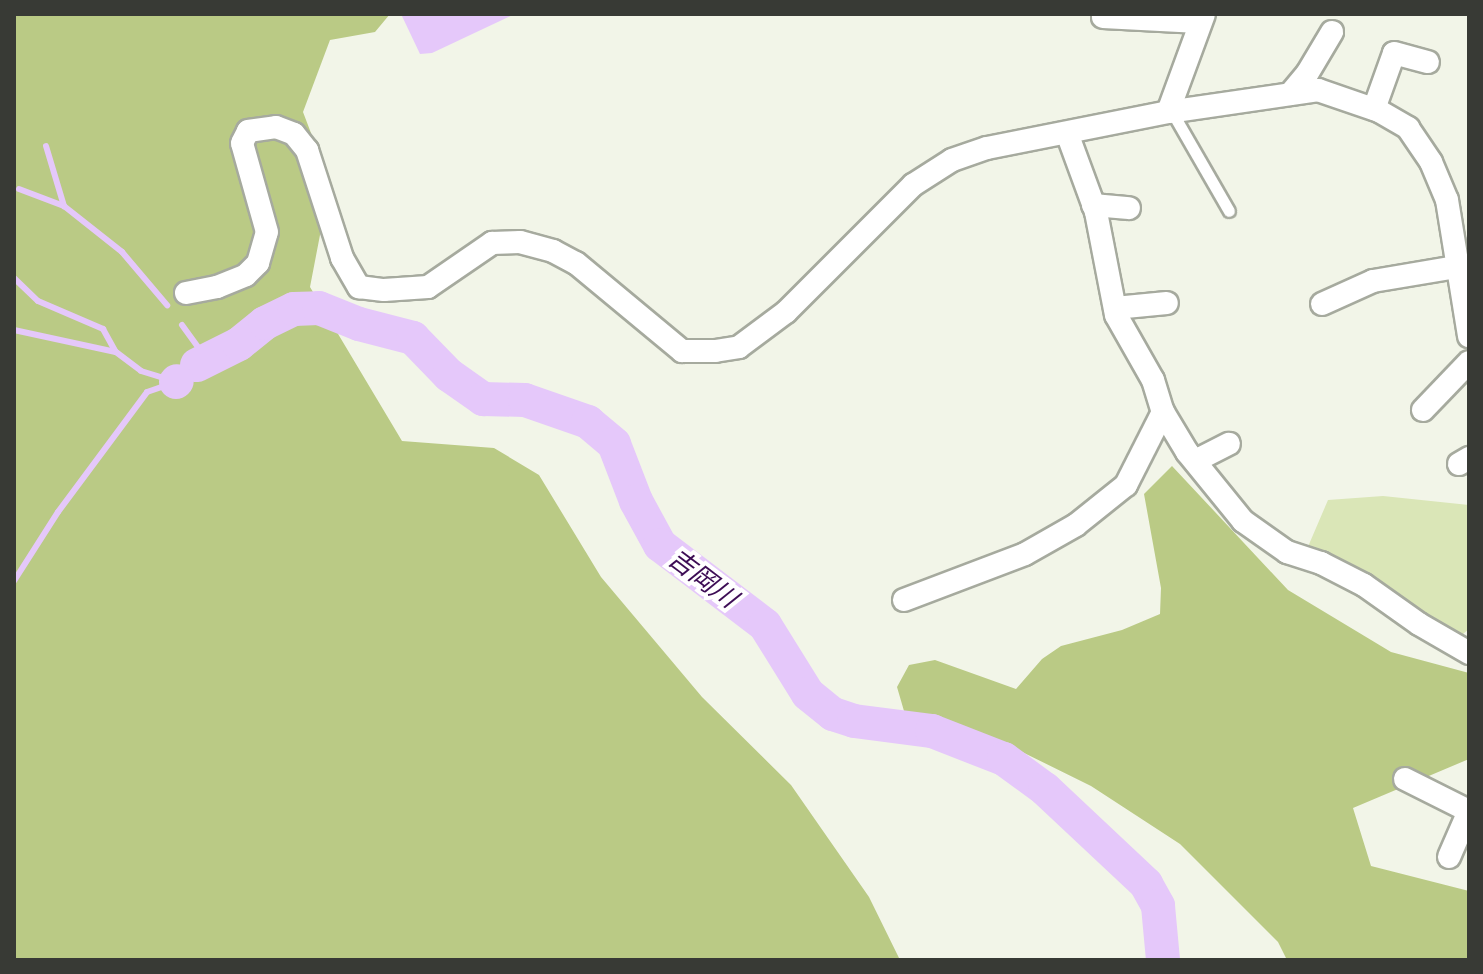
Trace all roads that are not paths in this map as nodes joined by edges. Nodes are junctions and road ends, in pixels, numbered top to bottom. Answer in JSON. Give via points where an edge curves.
{"nodes":[{"id":1,"x":1103,"y":17,"type":"dead end"},
{"id":2,"x":1202,"y":18,"type":"edge"},
{"id":3,"x":1332,"y":32,"type":"dead end"},
{"id":4,"x":1428,"y":62,"type":"dead end"},
{"id":5,"x":1290,"y":94,"type":"junction"},
{"id":6,"x":1374,"y":109,"type":"junction"},
{"id":7,"x":1170,"y":111,"type":"junction"},
{"id":8,"x":1067,"y":133,"type":"junction"},
{"id":9,"x":1093,"y":205,"type":"junction"},
{"id":10,"x":1129,"y":208,"type":"dead end"},
{"id":11,"x":1229,"y":211,"type":"dead end"},
{"id":12,"x":1459,"y":215,"type":"edge"},
{"id":13,"x":1457,"y":267,"type":"junction"},
{"id":14,"x":186,"y":293,"type":"dead end"},
{"id":15,"x":1167,"y":303,"type":"dead end"},
{"id":16,"x":1322,"y":304,"type":"dead end"},
{"id":17,"x":1115,"y":308,"type":"junction"},
{"id":18,"x":1469,"y":336,"type":"edge"},
{"id":19,"x":1469,"y":362,"type":"edge"},
{"id":20,"x":1423,"y":410,"type":"dead end"},
{"id":21,"x":1163,"y":412,"type":"junction"},
{"id":22,"x":1229,"y":444,"type":"dead end"},
{"id":23,"x":1195,"y":461,"type":"junction"},
{"id":24,"x":904,"y":600,"type":"dead end"},
{"id":25,"x":1469,"y":653,"type":"edge"},
{"id":26,"x":1405,"y":779,"type":"dead end"},
{"id":27,"x":1469,"y":811,"type":"edge"},
{"id":28,"x":1449,"y":857,"type":"dead end"}],
"edges":[{"from":1,"to":2,"type":"street"},
{"from":2,"to":7,"type":"street"},
{"from":3,"to":5,"type":"street"},
{"from":4,"to":6,"type":"street","via":[[1394,53]]},
{"from":5,"to":6,"type":"street","via":[[1318,90]]},
{"from":5,"to":7,"type":"street"},
{"from":6,"to":12,"type":"street","via":[[1408,128]]},
{"from":7,"to":8,"type":"street"},
{"from":7,"to":11,"type":"lane"},
{"from":8,"to":9,"type":"street"},
{"from":8,"to":14,"type":"street","via":[[987,148],[952,160],[913,185],[786,312],[739,347],[682,351],[576,263],[520,242],[492,243],[428,287],[359,287],[342,258],[307,150],[294,134],[276,127],[248,131],[242,143],[267,232],[258,263],[246,275]]},
{"from":9,"to":10,"type":"street"},
{"from":9,"to":17,"type":"street"},
{"from":12,"to":13,"type":"street"},
{"from":13,"to":16,"type":"street","via":[[1373,281]]},
{"from":13,"to":18,"type":"street"},
{"from":15,"to":17,"type":"street"},
{"from":17,"to":21,"type":"street","via":[[1153,380]]},
{"from":19,"to":20,"type":"street"},
{"from":21,"to":23,"type":"street"},
{"from":21,"to":24,"type":"street","via":[[1126,485],[1076,525],[1025,554]]},
{"from":22,"to":23,"type":"street"},
{"from":23,"to":25,"type":"street","via":[[1243,521],[1287,552],[1364,585]]},
{"from":26,"to":27,"type":"street"},
{"from":27,"to":28,"type":"street"}]}
